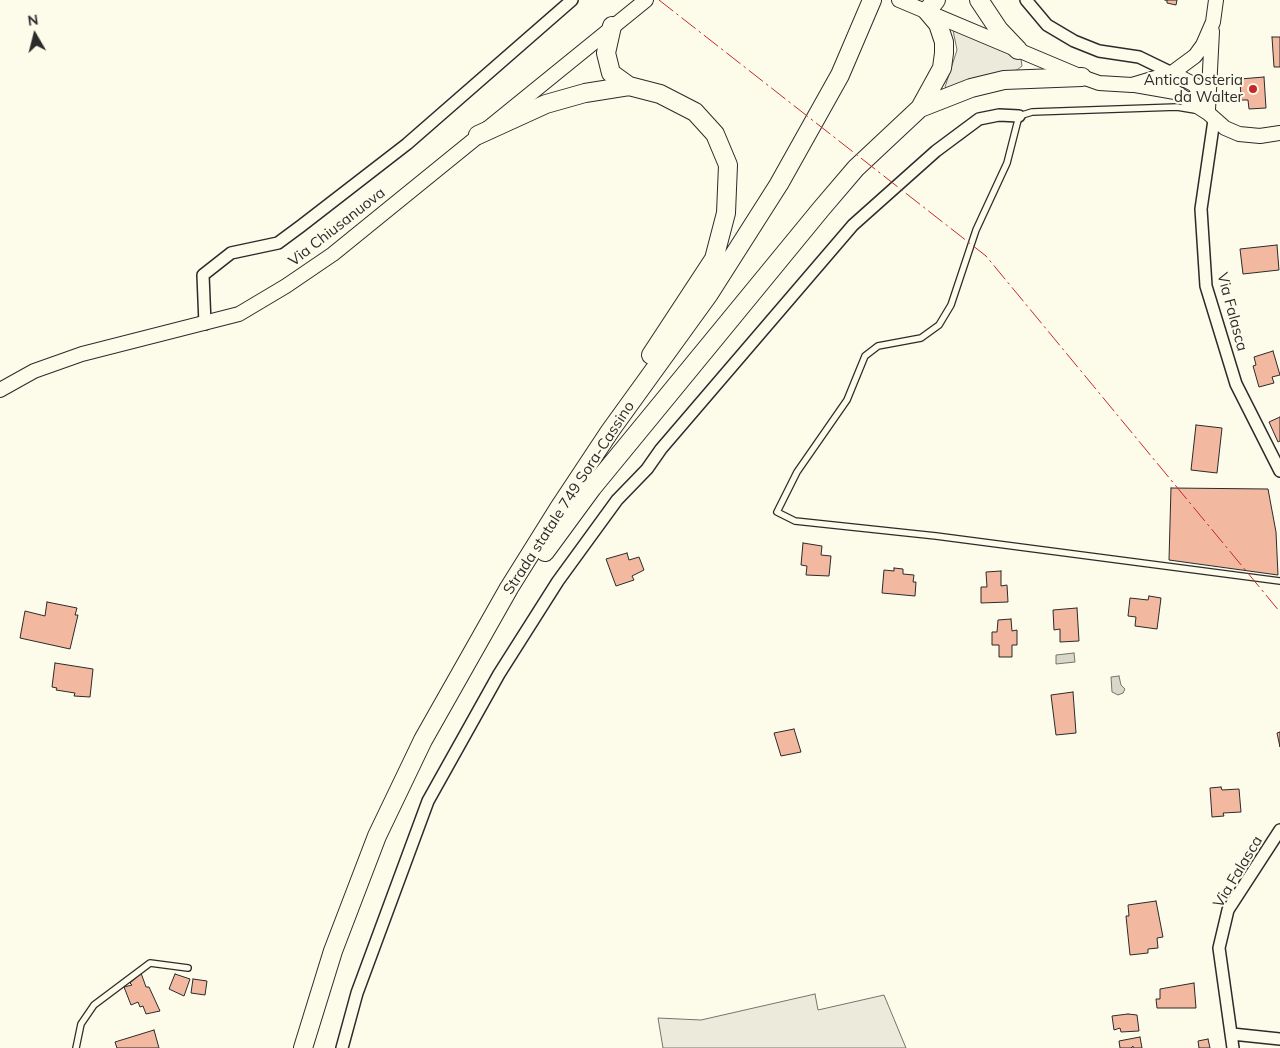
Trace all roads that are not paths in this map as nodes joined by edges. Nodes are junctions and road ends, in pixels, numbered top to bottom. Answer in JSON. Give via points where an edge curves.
{"nodes":[{"id":1,"x":572,"y":0,"type":"edge"},
{"id":2,"x":646,"y":0,"type":"edge"},
{"id":3,"x":872,"y":0,"type":"edge"},
{"id":4,"x":979,"y":0,"type":"edge"},
{"id":5,"x":1026,"y":0,"type":"edge"},
{"id":6,"x":1216,"y":0,"type":"edge"},
{"id":7,"x":904,"y":2,"type":"edge"},
{"id":8,"x":931,"y":6,"type":"edge"},
{"id":9,"x":1213,"y":22,"type":"junction"},
{"id":10,"x":612,"y":26,"type":"junction"},
{"id":11,"x":1018,"y":50,"type":"junction"},
{"id":12,"x":1172,"y":73,"type":"junction"},
{"id":13,"x":1082,"y":77,"type":"junction"},
{"id":14,"x":1132,"y":85,"type":"junction"},
{"id":15,"x":629,"y":86,"type":"junction"},
{"id":16,"x":920,"y":108,"type":"junction"},
{"id":17,"x":1019,"y":116,"type":"junction"},
{"id":18,"x":1211,"y":116,"type":"junction"},
{"id":19,"x":1280,"y":133,"type":"edge"},
{"id":20,"x":478,"y":135,"type":"junction"},
{"id":21,"x":205,"y":324,"type":"junction"},
{"id":22,"x":0,"y":390,"type":"edge"},
{"id":23,"x":1278,"y":463,"type":"edge"},
{"id":24,"x":559,"y":508,"type":"junction"},
{"id":25,"x":1280,"y":581,"type":"edge"},
{"id":26,"x":476,"y":646,"type":"junction"},
{"id":27,"x":1280,"y":830,"type":"edge"},
{"id":28,"x":188,"y":968,"type":"dead end"},
{"id":29,"x":1232,"y":1034,"type":"junction"},
{"id":30,"x":1280,"y":1040,"type":"edge"},
{"id":31,"x":76,"y":1048,"type":"edge"},
{"id":32,"x":303,"y":1048,"type":"edge"},
{"id":33,"x":342,"y":1048,"type":"edge"},
{"id":34,"x":1233,"y":1048,"type":"edge"}],
"edges":[{"from":1,"to":21,"type":"street","via":[[407,144],[301,226],[278,243],[231,253],[203,275]]},
{"from":2,"to":10,"type":"street","name":"Via Chiusanuova"},
{"from":3,"to":24,"type":"highway","name":"Strada statale 749 Sora-Cassino","via":[[840,75],[779,184],[710,294],[610,431]]},
{"from":4,"to":11,"type":"highway"},
{"from":5,"to":12,"type":"street","via":[[1047,26],[1074,41],[1099,51],[1139,57]]},
{"from":6,"to":9,"type":"street"},
{"from":7,"to":8,"type":"street"},
{"from":8,"to":11,"type":"street"},
{"from":8,"to":16,"type":"highway","via":[[944,42],[944,53],[942,68]]},
{"from":9,"to":12,"type":"street","via":[[1195,56]]},
{"from":9,"to":18,"type":"street"},
{"from":10,"to":15,"type":"highway","via":[[606,53],[611,73]]},
{"from":10,"to":20,"type":"street","name":"Via Chiusanuova"},
{"from":11,"to":13,"type":"street"},
{"from":12,"to":14,"type":"street"},
{"from":12,"to":18,"type":"street","via":[[1195,85]]},
{"from":13,"to":14,"type":"street","via":[[1099,83]]},
{"from":13,"to":16,"type":"highway","via":[[1004,80],[971,88]]},
{"from":14,"to":18,"type":"street","via":[[1175,92]]},
{"from":15,"to":20,"type":"highway","via":[[546,104]]},
{"from":15,"to":24,"type":"highway","via":[[660,94],[695,112],[715,134],[728,165],[726,212],[714,259],[581,461]]},
{"from":16,"to":26,"type":"highway","via":[[856,168],[821,209],[580,503],[500,623]]},
{"from":17,"to":18,"type":"lane","via":[[1032,112],[1177,107]]},
{"from":17,"to":25,"type":"lane","via":[[1007,163],[976,230],[951,305],[939,325],[920,338],[878,346],[865,356],[847,400],[797,472],[777,512],[795,521]]},
{"from":17,"to":33,"type":"street","via":[[979,119],[936,151],[853,225],[647,469],[617,500],[558,581],[505,665],[428,801],[357,993]]},
{"from":18,"to":19,"type":"street","via":[[1225,128],[1239,134],[1260,136]]},
{"from":18,"to":23,"type":"street","name":"Via Falasca","via":[[1201,209],[1206,286],[1236,384]]},
{"from":20,"to":21,"type":"street","name":"Via Chiusanuova","via":[[333,254],[239,314]]},
{"from":21,"to":22,"type":"street","name":"Via Chiusanuova","via":[[82,354],[34,371]]},
{"from":24,"to":26,"type":"highway","name":"Strada statale 749 Sora-Cassino"},
{"from":26,"to":32,"type":"highway","name":"Strada statale 749 Sora-Cassino","via":[[423,740],[377,836],[333,951]]},
{"from":27,"to":29,"type":"street","name":"Via Falasca","via":[[1228,910],[1221,939],[1219,948]]},
{"from":28,"to":31,"type":"lane","via":[[150,963],[94,1005],[81,1024]]},
{"from":29,"to":30,"type":"street"},
{"from":29,"to":34,"type":"street","name":"Via Falasca"}]}
